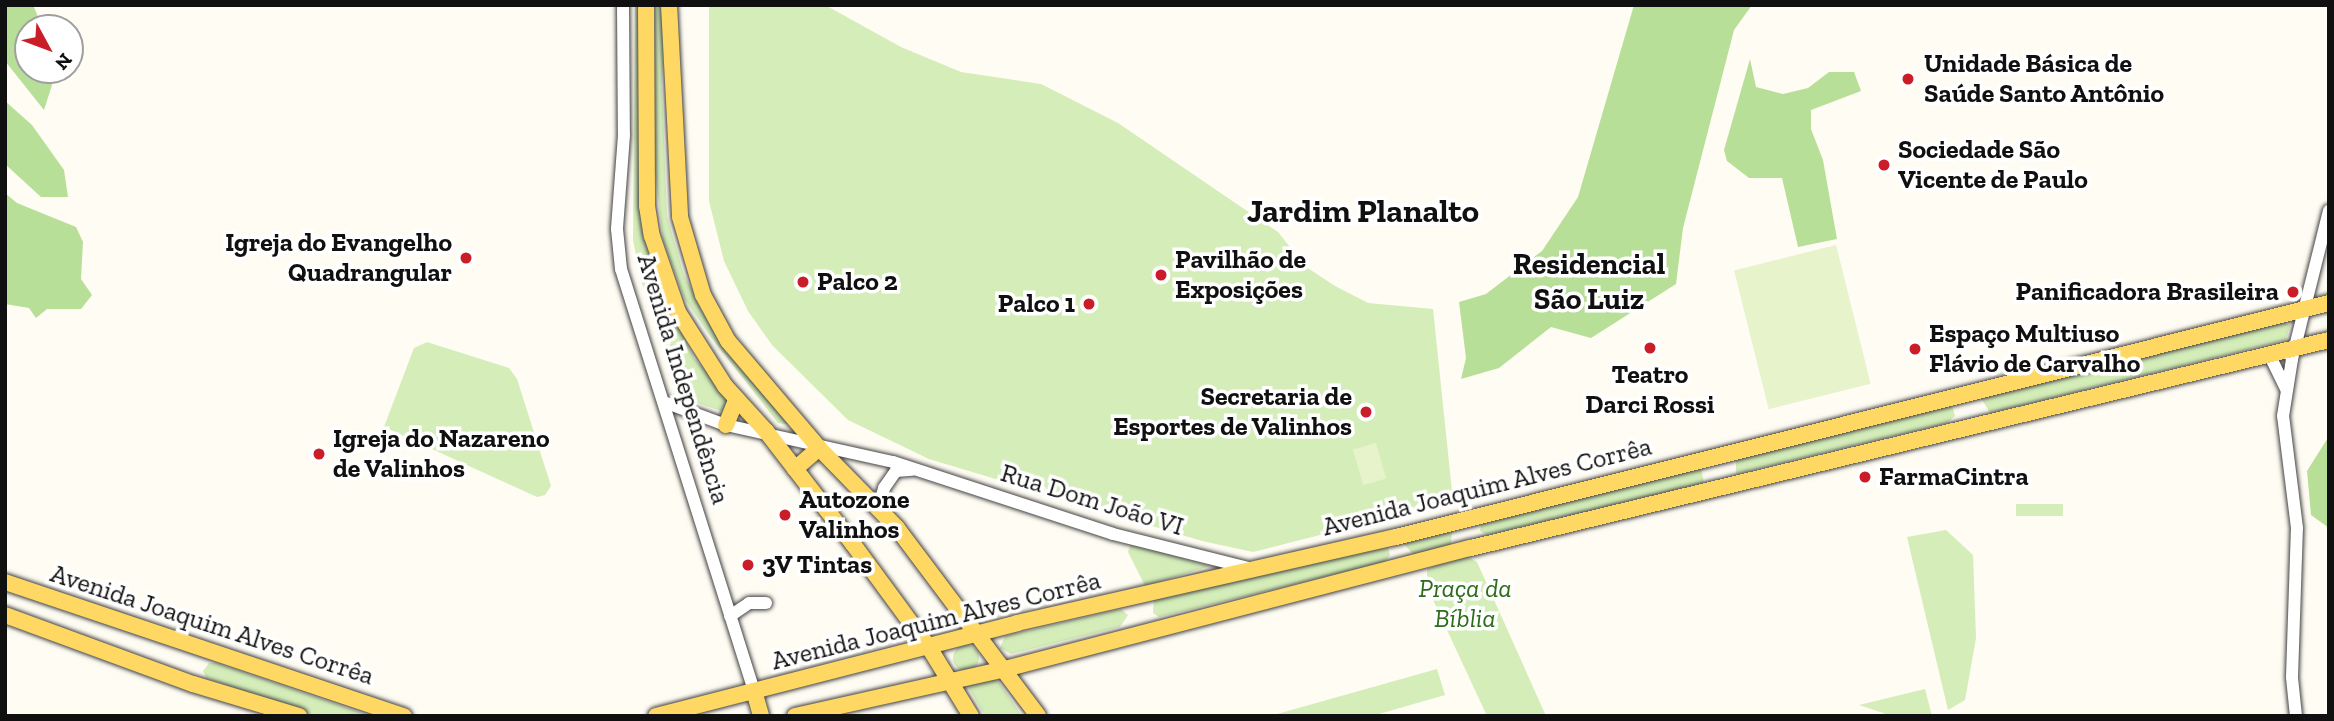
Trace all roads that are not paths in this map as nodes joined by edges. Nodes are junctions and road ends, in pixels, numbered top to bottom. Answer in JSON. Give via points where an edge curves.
{"nodes":[{"id":1,"x":623,"y":5,"type":"edge"},
{"id":2,"x":646,"y":5,"type":"edge"},
{"id":3,"x":669,"y":5,"type":"edge"},
{"id":4,"x":2329,"y":211,"type":"edge"},
{"id":5,"x":2329,"y":303,"type":"edge"},
{"id":6,"x":2304,"y":308,"type":"junction"},
{"id":7,"x":2329,"y":340,"type":"edge"},
{"id":8,"x":2296,"y":346,"type":"junction"},
{"id":9,"x":2269,"y":354,"type":"junction"},
{"id":10,"x":2287,"y":389,"type":"junction"},
{"id":11,"x":736,"y":400,"type":"junction"},
{"id":12,"x":664,"y":402,"type":"junction"},
{"id":13,"x":726,"y":425,"type":"junction"},
{"id":14,"x":766,"y":432,"type":"junction"},
{"id":15,"x":819,"y":448,"type":"junction"},
{"id":16,"x":794,"y":469,"type":"junction"},
{"id":17,"x":920,"y":470,"type":"junction"},
{"id":18,"x":879,"y":506,"type":"junction"},
{"id":19,"x":1253,"y":569,"type":"junction"},
{"id":20,"x":5,"y":582,"type":"edge"},
{"id":21,"x":766,"y":603,"type":"dead end"},
{"id":22,"x":5,"y":615,"type":"edge"},
{"id":23,"x":730,"y":615,"type":"junction"},
{"id":24,"x":975,"y":635,"type":"junction"},
{"id":25,"x":930,"y":649,"type":"junction"},
{"id":26,"x":1005,"y":669,"type":"junction"},
{"id":27,"x":949,"y":681,"type":"junction"},
{"id":28,"x":754,"y":691,"type":"junction"},
{"id":29,"x":299,"y":716,"type":"edge"},
{"id":30,"x":404,"y":716,"type":"edge"},
{"id":31,"x":656,"y":716,"type":"edge"},
{"id":32,"x":761,"y":716,"type":"edge"},
{"id":33,"x":795,"y":716,"type":"edge"},
{"id":34,"x":971,"y":716,"type":"edge"},
{"id":35,"x":1038,"y":716,"type":"edge"},
{"id":36,"x":2296,"y":716,"type":"edge"}],
"edges":[{"from":1,"to":12,"type":"street","name":"Avenida Independência","via":[[618,250],[625,287]]},
{"from":2,"to":11,"type":"main road","via":[[645,165],[652,236],[678,312]]},
{"from":3,"to":15,"type":"main road","via":[[680,217],[694,274],[728,341]]},
{"from":4,"to":6,"type":"street"},
{"from":5,"to":6,"type":"main road","name":"Avenida Joaquim Alves Corrêa"},
{"from":6,"to":8,"type":"street"},
{"from":6,"to":19,"type":"main road","name":"Avenida Joaquim Alves Corrêa"},
{"from":7,"to":8,"type":"main road"},
{"from":8,"to":9,"type":"main road"},
{"from":8,"to":10,"type":"street"},
{"from":9,"to":10,"type":"street"},
{"from":9,"to":26,"type":"main road","via":[[1472,548]]},
{"from":10,"to":36,"type":"street","via":[[2283,416],[2297,528],[2292,677]]},
{"from":11,"to":13,"type":"main road"},
{"from":11,"to":14,"type":"main road"},
{"from":12,"to":13,"type":"street","name":"Rua Dom João VI"},
{"from":12,"to":23,"type":"street","name":"Avenida Independência"},
{"from":13,"to":14,"type":"street","name":"Rua Dom João VI"},
{"from":14,"to":15,"type":"street","name":"Rua Dom João VI"},
{"from":14,"to":16,"type":"main road"},
{"from":15,"to":16,"type":"main road"},
{"from":15,"to":17,"type":"street","name":"Rua Dom João VI"},
{"from":15,"to":18,"type":"main road"},
{"from":16,"to":25,"type":"main road"},
{"from":17,"to":18,"type":"street","via":[[896,471]]},
{"from":17,"to":19,"type":"street","name":"Rua Dom João VI","via":[[1113,534]]},
{"from":18,"to":24,"type":"main road"},
{"from":19,"to":24,"type":"main road","name":"Avenida Joaquim Alves Corrêa"},
{"from":20,"to":30,"type":"main road","name":"Avenida Joaquim Alves Corrêa"},
{"from":21,"to":23,"type":"street","via":[[749,603]]},
{"from":22,"to":29,"type":"main road","via":[[193,684]]},
{"from":23,"to":28,"type":"street","name":"Avenida Independência"},
{"from":24,"to":25,"type":"main road","name":"Avenida Joaquim Alves Corrêa"},
{"from":24,"to":26,"type":"main road"},
{"from":25,"to":27,"type":"main road"},
{"from":25,"to":28,"type":"main road","name":"Avenida Joaquim Alves Corrêa"},
{"from":26,"to":27,"type":"main road"},
{"from":26,"to":35,"type":"main road"},
{"from":27,"to":33,"type":"main road"},
{"from":27,"to":34,"type":"main road"},
{"from":28,"to":31,"type":"main road","name":"Avenida Joaquim Alves Corrêa"},
{"from":28,"to":32,"type":"main road","name":"Avenida Independência"}]}
